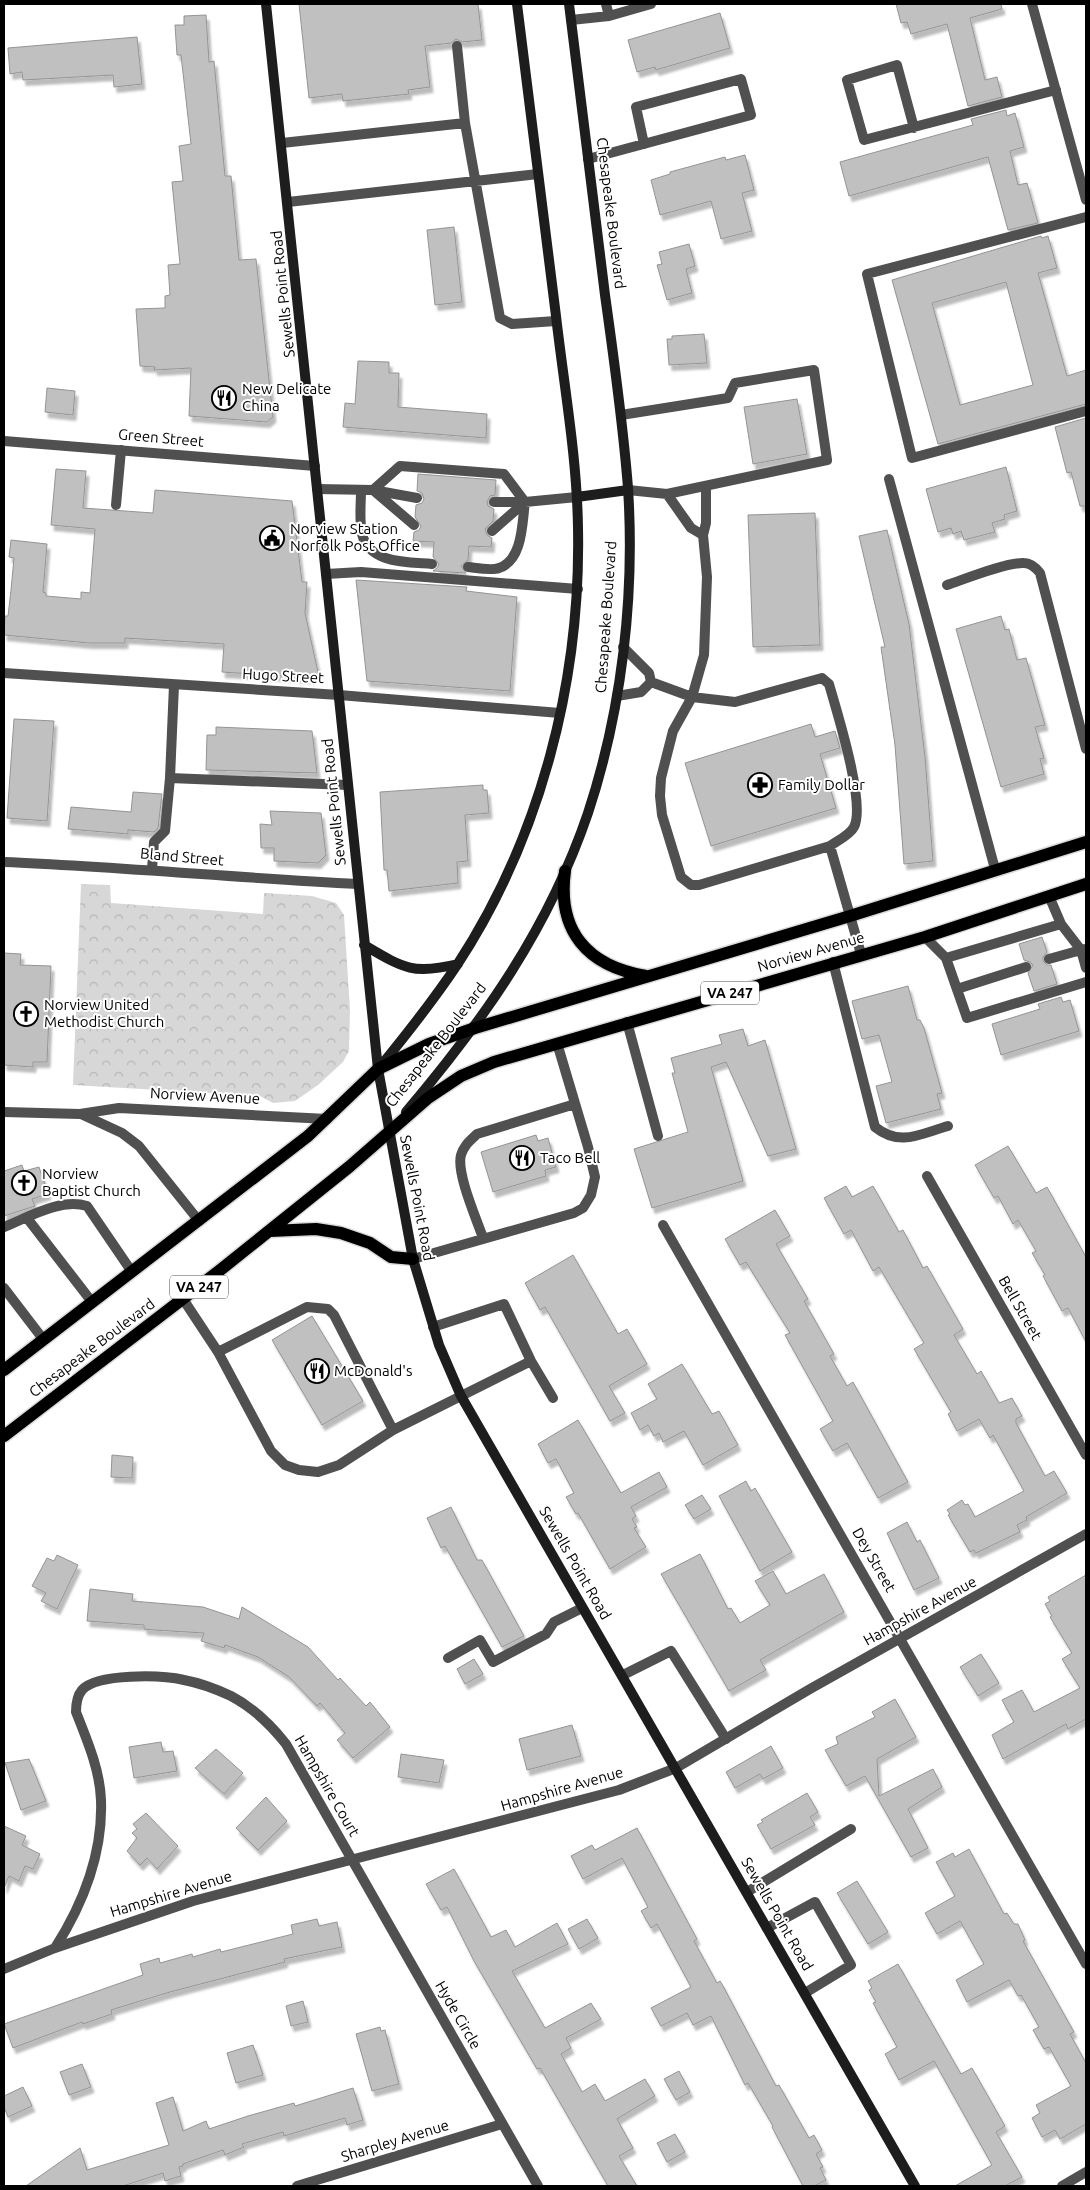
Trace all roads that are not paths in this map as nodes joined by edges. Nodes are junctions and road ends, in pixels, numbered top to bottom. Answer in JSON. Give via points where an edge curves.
{"nodes":[{"id":1,"x":266,"y":4,"type":"edge"},
{"id":2,"x":517,"y":4,"type":"edge"},
{"id":3,"x":569,"y":4,"type":"edge"},
{"id":4,"x":606,"y":4,"type":"edge"},
{"id":5,"x":651,"y":4,"type":"edge"},
{"id":6,"x":1032,"y":4,"type":"edge"},
{"id":7,"x":609,"y":16,"type":"junction"},
{"id":8,"x":571,"y":20,"type":"junction"},
{"id":9,"x":457,"y":46,"type":"dead end"},
{"id":10,"x":1056,"y":90,"type":"junction"},
{"id":11,"x":465,"y":122,"type":"junction"},
{"id":12,"x":914,"y":128,"type":"junction"},
{"id":13,"x":282,"y":143,"type":"junction"},
{"id":14,"x":644,"y":144,"type":"junction"},
{"id":15,"x":588,"y":159,"type":"junction"},
{"id":16,"x":538,"y":174,"type":"junction"},
{"id":17,"x":475,"y":182,"type":"junction"},
{"id":18,"x":1086,"y":200,"type":"edge"},
{"id":19,"x":288,"y":202,"type":"junction"},
{"id":20,"x":1086,"y":216,"type":"edge"},
{"id":21,"x":556,"y":321,"type":"junction"},
{"id":22,"x":1086,"y":411,"type":"edge"},
{"id":23,"x":621,"y":415,"type":"junction"},
{"id":24,"x":4,"y":441,"type":"edge"},
{"id":25,"x":121,"y":450,"type":"junction"},
{"id":26,"x":315,"y":466,"type":"junction"},
{"id":27,"x":889,"y":479,"type":"dead end"},
{"id":28,"x":706,"y":486,"type":"junction"},
{"id":29,"x":317,"y":489,"type":"junction"},
{"id":30,"x":361,"y":490,"type":"junction"},
{"id":31,"x":373,"y":490,"type":"junction"},
{"id":32,"x":628,"y":490,"type":"junction"},
{"id":33,"x":667,"y":494,"type":"junction"},
{"id":34,"x":577,"y":497,"type":"junction"},
{"id":35,"x":416,"y":498,"type":"dead end"},
{"id":36,"x":494,"y":502,"type":"dead end"},
{"id":37,"x":525,"y":502,"type":"junction"},
{"id":38,"x":116,"y":505,"type":"dead end"},
{"id":39,"x":414,"y":525,"type":"dead end"},
{"id":40,"x":492,"y":531,"type":"dead end"},
{"id":41,"x":703,"y":535,"type":"junction"},
{"id":42,"x":432,"y":564,"type":"dead end"},
{"id":43,"x":468,"y":567,"type":"dead end"},
{"id":44,"x":326,"y":574,"type":"junction"},
{"id":45,"x":947,"y":585,"type":"dead end"},
{"id":46,"x":578,"y":589,"type":"junction"},
{"id":47,"x":623,"y":647,"type":"junction"},
{"id":48,"x":4,"y":673,"type":"edge"},
{"id":49,"x":652,"y":682,"type":"junction"},
{"id":50,"x":174,"y":685,"type":"junction"},
{"id":51,"x":339,"y":695,"type":"junction"},
{"id":52,"x":617,"y":696,"type":"junction"},
{"id":53,"x":692,"y":697,"type":"junction"},
{"id":54,"x":560,"y":713,"type":"junction"},
{"id":55,"x":1086,"y":749,"type":"edge"},
{"id":56,"x":170,"y":778,"type":"junction"},
{"id":57,"x":348,"y":786,"type":"junction"},
{"id":58,"x":1086,"y":842,"type":"edge"},
{"id":59,"x":830,"y":846,"type":"junction"},
{"id":60,"x":4,"y":862,"type":"edge"},
{"id":61,"x":152,"y":869,"type":"junction"},
{"id":62,"x":995,"y":869,"type":"junction"},
{"id":63,"x":564,"y":871,"type":"junction"},
{"id":64,"x":358,"y":884,"type":"junction"},
{"id":65,"x":1086,"y":884,"type":"edge"},
{"id":66,"x":1049,"y":896,"type":"junction"},
{"id":67,"x":850,"y":916,"type":"junction"},
{"id":68,"x":1061,"y":924,"type":"junction"},
{"id":69,"x":925,"y":937,"type":"junction"},
{"id":70,"x":364,"y":945,"type":"junction"},
{"id":71,"x":1083,"y":949,"type":"edge"},
{"id":72,"x":861,"y":954,"type":"junction"},
{"id":73,"x":946,"y":958,"type":"junction"},
{"id":74,"x":1049,"y":959,"type":"dead end"},
{"id":75,"x":833,"y":962,"type":"junction"},
{"id":76,"x":458,"y":964,"type":"junction"},
{"id":77,"x":1026,"y":966,"type":"dead end"},
{"id":78,"x":1086,"y":968,"type":"edge"},
{"id":79,"x":648,"y":977,"type":"junction"},
{"id":80,"x":1086,"y":982,"type":"edge"},
{"id":81,"x":957,"y":989,"type":"junction"},
{"id":82,"x":626,"y":1022,"type":"junction"},
{"id":83,"x":475,"y":1028,"type":"junction"},
{"id":84,"x":557,"y":1043,"type":"junction"},
{"id":85,"x":378,"y":1068,"type":"junction"},
{"id":86,"x":575,"y":1104,"type":"junction"},
{"id":87,"x":4,"y":1112,"type":"edge"},
{"id":88,"x":80,"y":1114,"type":"junction"},
{"id":89,"x":327,"y":1119,"type":"junction"},
{"id":90,"x":948,"y":1126,"type":"dead end"},
{"id":91,"x":389,"y":1132,"type":"junction"},
{"id":92,"x":658,"y":1136,"type":"dead end"},
{"id":93,"x":927,"y":1176,"type":"dead end"},
{"id":94,"x":27,"y":1218,"type":"junction"},
{"id":95,"x":199,"y":1221,"type":"junction"},
{"id":96,"x":663,"y":1225,"type":"dead end"},
{"id":97,"x":4,"y":1227,"type":"edge"},
{"id":98,"x":270,"y":1230,"type":"junction"},
{"id":99,"x":483,"y":1238,"type":"junction"},
{"id":100,"x":413,"y":1259,"type":"junction"},
{"id":101,"x":132,"y":1272,"type":"junction"},
{"id":102,"x":4,"y":1288,"type":"edge"},
{"id":103,"x":183,"y":1298,"type":"junction"},
{"id":104,"x":92,"y":1302,"type":"junction"},
{"id":105,"x":433,"y":1327,"type":"junction"},
{"id":106,"x":44,"y":1340,"type":"junction"},
{"id":107,"x":218,"y":1352,"type":"junction"},
{"id":108,"x":531,"y":1361,"type":"junction"},
{"id":109,"x":4,"y":1370,"type":"edge"},
{"id":110,"x":462,"y":1396,"type":"junction"},
{"id":111,"x":553,"y":1398,"type":"dead end"},
{"id":112,"x":393,"y":1430,"type":"junction"},
{"id":113,"x":4,"y":1436,"type":"edge"},
{"id":114,"x":1086,"y":1455,"type":"edge"},
{"id":115,"x":1086,"y":1534,"type":"edge"},
{"id":116,"x":582,"y":1608,"type":"junction"},
{"id":117,"x":902,"y":1639,"type":"junction"},
{"id":118,"x":448,"y":1658,"type":"dead end"},
{"id":119,"x":623,"y":1675,"type":"junction"},
{"id":120,"x":726,"y":1739,"type":"junction"},
{"id":121,"x":676,"y":1768,"type":"junction"},
{"id":122,"x":851,"y":1829,"type":"dead end"},
{"id":123,"x":352,"y":1859,"type":"junction"},
{"id":124,"x":747,"y":1892,"type":"junction"},
{"id":125,"x":767,"y":1928,"type":"junction"},
{"id":126,"x":55,"y":1948,"type":"junction"},
{"id":127,"x":1086,"y":1964,"type":"edge"},
{"id":128,"x":4,"y":1970,"type":"edge"},
{"id":129,"x":805,"y":1993,"type":"junction"},
{"id":130,"x":502,"y":2124,"type":"junction"},
{"id":131,"x":1086,"y":2172,"type":"edge"},
{"id":132,"x":296,"y":2186,"type":"edge"},
{"id":133,"x":538,"y":2186,"type":"edge"},
{"id":134,"x":915,"y":2186,"type":"edge"},
{"id":135,"x":1062,"y":2186,"type":"edge"}],
"edges":[{"from":1,"to":13,"type":"main road","name":"Sewells Point Road"},
{"from":2,"to":16,"type":"main road","name":"Chesapeake Boulevard"},
{"from":3,"to":8,"type":"main road","name":"Chesapeake Boulevard"},
{"from":4,"to":7,"type":"street"},
{"from":5,"to":7,"type":"street"},
{"from":6,"to":10,"type":"street"},
{"from":7,"to":8,"type":"street"},
{"from":8,"to":15,"type":"main road","name":"Chesapeake Boulevard"},
{"from":9,"to":11,"type":"street"},
{"from":10,"to":12,"type":"street"},
{"from":10,"to":18,"type":"street"},
{"from":11,"to":13,"type":"street"},
{"from":11,"to":17,"type":"street"},
{"from":12,"to":12,"type":"street","via":[[864,140],[846,80],[897,65]]},
{"from":13,"to":19,"type":"main road","name":"Sewells Point Road"},
{"from":14,"to":14,"type":"street","via":[[751,115],[741,79],[636,107]]},
{"from":14,"to":15,"type":"street"},
{"from":15,"to":23,"type":"main road","name":"Chesapeake Boulevard"},
{"from":16,"to":17,"type":"street"},
{"from":16,"to":21,"type":"main road","name":"Chesapeake Boulevard"},
{"from":17,"to":19,"type":"street"},
{"from":17,"to":21,"type":"street","via":[[500,318],[512,324]]},
{"from":19,"to":26,"type":"main road","name":"Sewells Point Road"},
{"from":20,"to":22,"type":"street","via":[[867,274],[912,458]]},
{"from":21,"to":34,"type":"main road","name":"Chesapeake Boulevard"},
{"from":23,"to":28,"type":"street","via":[[728,398],[735,383],[814,370],[826,460]]},
{"from":23,"to":32,"type":"main road","name":"Chesapeake Boulevard"},
{"from":24,"to":25,"type":"street","name":"Green Street"},
{"from":25,"to":26,"type":"street","name":"Green Street"},
{"from":25,"to":38,"type":"street"},
{"from":26,"to":29,"type":"main road","name":"Sewells Point Road"},
{"from":27,"to":62,"type":"street"},
{"from":28,"to":33,"type":"street"},
{"from":28,"to":41,"type":"street"},
{"from":29,"to":30,"type":"street"},
{"from":29,"to":44,"type":"main road","name":"Sewells Point Road"},
{"from":30,"to":31,"type":"street"},
{"from":30,"to":42,"type":"street","via":[[362,535],[370,549],[385,559]]},
{"from":31,"to":35,"type":"street"},
{"from":31,"to":37,"type":"street","via":[[400,466],[504,474]]},
{"from":31,"to":39,"type":"street"},
{"from":32,"to":33,"type":"street"},
{"from":32,"to":34,"type":"main road"},
{"from":32,"to":47,"type":"main road","name":"Chesapeake Boulevard","via":[[629,567]]},
{"from":33,"to":41,"type":"street","via":[[691,528]]},
{"from":34,"to":37,"type":"street"},
{"from":34,"to":46,"type":"main road","name":"Chesapeake Boulevard"},
{"from":36,"to":37,"type":"street"},
{"from":37,"to":40,"type":"street"},
{"from":37,"to":43,"type":"street","via":[[518,548],[510,562],[498,569]]},
{"from":41,"to":53,"type":"street","via":[[707,577],[704,655]]},
{"from":44,"to":46,"type":"street","via":[[361,572]]},
{"from":44,"to":51,"type":"main road","name":"Sewells Point Road"},
{"from":45,"to":55,"type":"street","via":[[1024,563],[1040,573]]},
{"from":46,"to":54,"type":"main road","name":"Chesapeake Boulevard","via":[[572,650]]},
{"from":47,"to":49,"type":"street","via":[[650,673]]},
{"from":47,"to":52,"type":"main road","name":"Chesapeake Boulevard"},
{"from":48,"to":50,"type":"street","name":"Hugo Street"},
{"from":49,"to":52,"type":"street","via":[[641,692]]},
{"from":49,"to":53,"type":"street"},
{"from":50,"to":51,"type":"street","name":"Hugo Street"},
{"from":50,"to":56,"type":"street"},
{"from":51,"to":54,"type":"street","name":"Hugo Street"},
{"from":51,"to":57,"type":"main road","name":"Sewells Point Road"},
{"from":52,"to":63,"type":"main road","name":"Chesapeake Boulevard","via":[[608,743],[588,813]]},
{"from":53,"to":59,"type":"street","via":[[735,702],[822,678],[829,684],[850,761],[858,817],[853,829]]},
{"from":53,"to":59,"type":"street","via":[[673,731],[660,796],[662,815],[681,876],[691,885],[699,885]]},
{"from":54,"to":76,"type":"main road","name":"Chesapeake Boulevard","via":[[542,784],[521,843],[489,911]]},
{"from":56,"to":57,"type":"street"},
{"from":56,"to":61,"type":"street","via":[[165,831],[154,842]]},
{"from":57,"to":64,"type":"main road","name":"Sewells Point Road"},
{"from":58,"to":62,"type":"main road","name":"Norview Avenue","number":"VA 247"},
{"from":59,"to":67,"type":"street"},
{"from":60,"to":61,"type":"street","name":"Bland Street"},
{"from":61,"to":64,"type":"street","name":"Bland Street"},
{"from":62,"to":67,"type":"main road","name":"Norview Avenue","number":"VA 247"},
{"from":63,"to":79,"type":"main road","via":[[562,900],[575,936],[590,953],[609,966]]},
{"from":63,"to":83,"type":"main road","name":"Chesapeake Boulevard","via":[[537,929]]},
{"from":64,"to":70,"type":"main road","name":"Sewells Point Road"},
{"from":65,"to":66,"type":"main road","name":"Norview Avenue","number":"VA 247"},
{"from":66,"to":68,"type":"street"},
{"from":66,"to":69,"type":"main road","name":"Norview Avenue","number":"VA 247"},
{"from":67,"to":72,"type":"street"},
{"from":67,"to":79,"type":"main road","name":"Norview Avenue","number":"VA 247"},
{"from":68,"to":71,"type":"street"},
{"from":68,"to":73,"type":"street"},
{"from":69,"to":72,"type":"main road","name":"Norview Avenue","number":"VA 247"},
{"from":69,"to":73,"type":"street"},
{"from":70,"to":76,"type":"main road","via":[[397,965],[415,970],[434,970]]},
{"from":70,"to":85,"type":"main road","name":"Sewells Point Road"},
{"from":71,"to":74,"type":"street"},
{"from":71,"to":78,"type":"street"},
{"from":72,"to":75,"type":"main road","name":"Norview Avenue","number":"VA 247"},
{"from":73,"to":81,"type":"street"},
{"from":75,"to":82,"type":"main road","name":"Norview Avenue","number":"VA 247"},
{"from":75,"to":90,"type":"street","via":[[875,1127],[886,1136],[898,1139]]},
{"from":76,"to":85,"type":"main road","name":"Chesapeake Boulevard","via":[[416,1023]]},
{"from":77,"to":81,"type":"street"},
{"from":79,"to":83,"type":"main road","name":"Norview Avenue","number":"VA 247"},
{"from":80,"to":81,"type":"street","via":[[967,1018]]},
{"from":82,"to":84,"type":"main road","name":"Norview Avenue","number":"VA 247"},
{"from":82,"to":92,"type":"street"},
{"from":83,"to":85,"type":"main road","name":"Norview Avenue","number":"VA 247","via":[[428,1044]]},
{"from":83,"to":91,"type":"main road","name":"Chesapeake Boulevard"},
{"from":84,"to":86,"type":"street"},
{"from":84,"to":91,"type":"main road","name":"Norview Avenue","number":"VA 247","via":[[494,1062],[461,1076],[428,1098]]},
{"from":85,"to":89,"type":"main road","name":"Chesapeake Boulevard","number":"VA 247"},
{"from":85,"to":91,"type":"main road","name":"Sewells Point Road"},
{"from":86,"to":99,"type":"street","via":[[594,1177],[591,1195],[583,1208]]},
{"from":86,"to":99,"type":"street","via":[[477,1134],[466,1144],[460,1157],[462,1173]]},
{"from":87,"to":88,"type":"street","name":"Norview Avenue"},
{"from":88,"to":89,"type":"street","name":"Norview Avenue","via":[[119,1108]]},
{"from":88,"to":95,"type":"street","name":"Norview Avenue","via":[[122,1133],[139,1146]]},
{"from":89,"to":95,"type":"main road","name":"Chesapeake Boulevard","number":"VA 247"},
{"from":91,"to":98,"type":"main road","name":"Chesapeake Boulevard","number":"VA 247"},
{"from":91,"to":100,"type":"main road","name":"Sewells Point Road"},
{"from":93,"to":114,"type":"street","name":"Bell Street"},
{"from":94,"to":97,"type":"street"},
{"from":94,"to":101,"type":"street","via":[[69,1204],[87,1206]]},
{"from":94,"to":104,"type":"street"},
{"from":95,"to":101,"type":"main road","name":"Chesapeake Boulevard","number":"VA 247"},
{"from":96,"to":117,"type":"street","name":"Dey Street"},
{"from":98,"to":100,"type":"main road","via":[[316,1229],[341,1233],[370,1243],[391,1257]]},
{"from":98,"to":103,"type":"main road","name":"Chesapeake Boulevard","number":"VA 247"},
{"from":99,"to":100,"type":"street"},
{"from":100,"to":105,"type":"main road","name":"Sewells Point Road"},
{"from":101,"to":104,"type":"main road","name":"Chesapeake Boulevard","number":"VA 247"},
{"from":102,"to":106,"type":"street"},
{"from":103,"to":107,"type":"street"},
{"from":103,"to":113,"type":"main road","name":"Chesapeake Boulevard","number":"VA 247"},
{"from":104,"to":106,"type":"main road","name":"Chesapeake Boulevard","number":"VA 247"},
{"from":105,"to":108,"type":"street","via":[[504,1304]]},
{"from":105,"to":110,"type":"main road","name":"Sewells Point Road"},
{"from":106,"to":109,"type":"main road","name":"Chesapeake Boulevard","number":"VA 247"},
{"from":107,"to":112,"type":"street","via":[[270,1451],[285,1464],[299,1470],[318,1472],[339,1464]]},
{"from":107,"to":112,"type":"street","via":[[307,1307],[328,1309],[347,1339]]},
{"from":108,"to":110,"type":"street"},
{"from":108,"to":111,"type":"street"},
{"from":110,"to":112,"type":"street"},
{"from":110,"to":116,"type":"main road","name":"Sewells Point Road"},
{"from":115,"to":117,"type":"street","name":"Hampshire Avenue"},
{"from":116,"to":118,"type":"street","via":[[554,1622],[546,1634],[493,1662],[480,1640]]},
{"from":116,"to":119,"type":"main road","name":"Sewells Point Road"},
{"from":117,"to":120,"type":"street","name":"Hampshire Avenue"},
{"from":117,"to":127,"type":"street","name":"Dey Street"},
{"from":119,"to":120,"type":"street","via":[[671,1651]]},
{"from":119,"to":121,"type":"main road","name":"Sewells Point Road"},
{"from":120,"to":121,"type":"street","name":"Hampshire Avenue"},
{"from":121,"to":123,"type":"street","name":"Hampshire Avenue","via":[[610,1792]]},
{"from":121,"to":124,"type":"main road","name":"Sewells Point Road"},
{"from":122,"to":124,"type":"street"},
{"from":123,"to":126,"type":"street","name":"Hampshire Avenue","via":[[193,1901]]},
{"from":123,"to":126,"type":"street","name":"Hampshire Court","via":[[286,1744],[257,1714],[232,1697],[190,1681],[152,1676],[91,1684],[82,1690],[76,1712],[97,1771],[101,1800],[100,1831],[89,1879],[72,1921]]},
{"from":123,"to":130,"type":"street","name":"Hyde Circle"},
{"from":124,"to":125,"type":"main road","name":"Sewells Point Road"},
{"from":125,"to":129,"type":"main road","name":"Sewells Point Road"},
{"from":125,"to":129,"type":"street","via":[[815,1902],[851,1965]]},
{"from":126,"to":128,"type":"street","name":"Hampshire Avenue"},
{"from":129,"to":134,"type":"main road","name":"Sewells Point Road"},
{"from":130,"to":132,"type":"street","name":"Sharpley Avenue"},
{"from":130,"to":133,"type":"street","name":"Hyde Circle"},
{"from":131,"to":135,"type":"street"}]}
